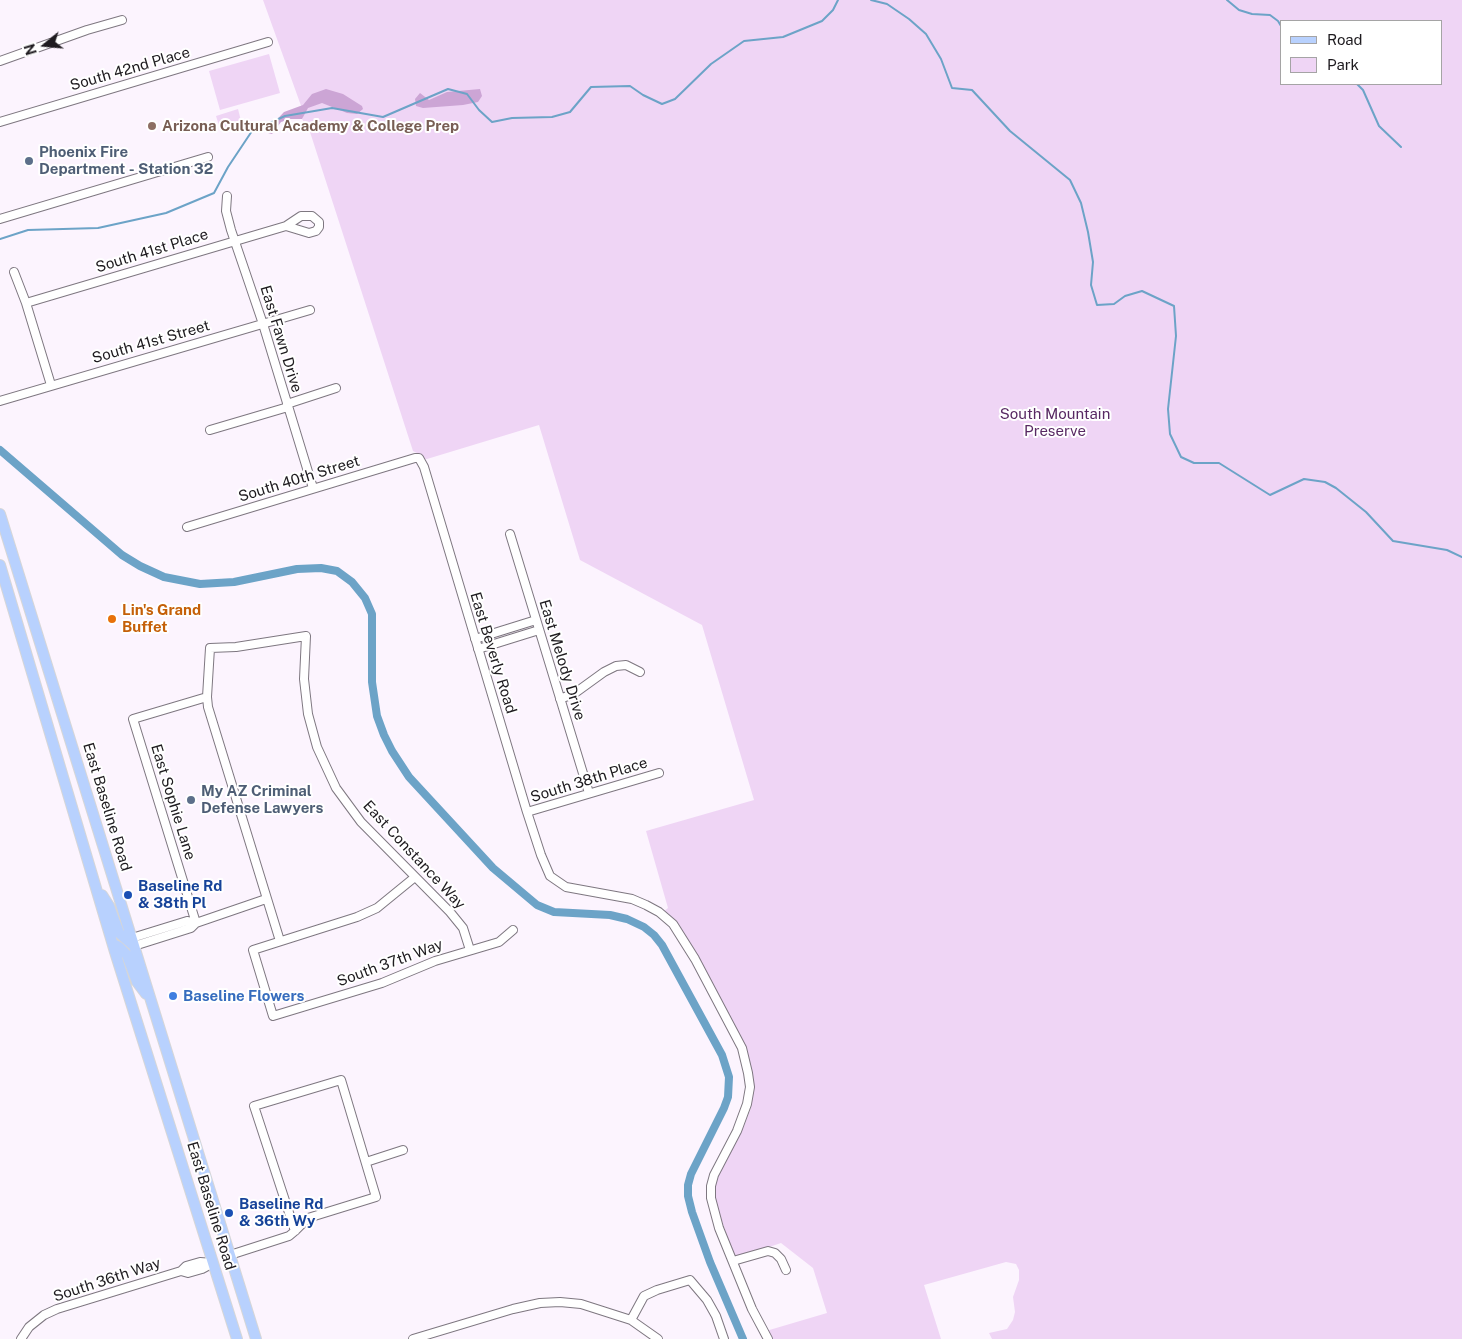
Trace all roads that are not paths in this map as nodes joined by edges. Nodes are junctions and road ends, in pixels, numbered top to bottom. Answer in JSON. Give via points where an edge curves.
{"nodes":[{"id":1,"x":122,"y":20,"type":"dead end"},
{"id":2,"x":268,"y":42,"type":"dead end"},
{"id":3,"x":0,"y":61,"type":"edge"},
{"id":4,"x":0,"y":122,"type":"edge"},
{"id":5,"x":208,"y":157,"type":"dead end"},
{"id":6,"x":228,"y":196,"type":"dead end"},
{"id":7,"x":0,"y":218,"type":"edge"},
{"id":8,"x":286,"y":226,"type":"dead end"},
{"id":9,"x":235,"y":241,"type":"junction"},
{"id":10,"x":14,"y":272,"type":"dead end"},
{"id":11,"x":26,"y":303,"type":"junction"},
{"id":12,"x":310,"y":310,"type":"dead end"},
{"id":13,"x":263,"y":324,"type":"junction"},
{"id":14,"x":51,"y":385,"type":"junction"},
{"id":15,"x":336,"y":388,"type":"dead end"},
{"id":16,"x":0,"y":401,"type":"edge"},
{"id":17,"x":287,"y":406,"type":"junction"},
{"id":18,"x":210,"y":430,"type":"dead end"},
{"id":19,"x":419,"y":458,"type":"joint"},
{"id":20,"x":314,"y":488,"type":"junction"},
{"id":21,"x":0,"y":514,"type":"edge"},
{"id":22,"x":187,"y":527,"type":"dead end"},
{"id":23,"x":510,"y":534,"type":"dead end"},
{"id":24,"x":0,"y":565,"type":"edge"},
{"id":25,"x":26,"y":597,"type":"junction"},
{"id":26,"x":11,"y":600,"type":"junction"},
{"id":27,"x":536,"y":620,"type":"junction"},
{"id":28,"x":539,"y":630,"type":"junction"},
{"id":29,"x":475,"y":638,"type":"junction"},
{"id":30,"x":478,"y":649,"type":"junction"},
{"id":31,"x":640,"y":672,"type":"dead end"},
{"id":32,"x":207,"y":697,"type":"junction"},
{"id":33,"x":560,"y":699,"type":"junction"},
{"id":34,"x":659,"y":773,"type":"dead end"},
{"id":35,"x":589,"y":793,"type":"junction"},
{"id":36,"x":527,"y":812,"type":"junction"},
{"id":37,"x":414,"y":878,"type":"junction"},
{"id":38,"x":266,"y":899,"type":"junction"},
{"id":39,"x":196,"y":923,"type":"junction"},
{"id":40,"x":513,"y":930,"type":"dead end"},
{"id":41,"x":280,"y":941,"type":"junction"},
{"id":42,"x":124,"y":945,"type":"junction"},
{"id":43,"x":470,"y":950,"type":"junction"},
{"id":44,"x":178,"y":1089,"type":"junction"},
{"id":45,"x":160,"y":1094,"type":"junction"},
{"id":46,"x":403,"y":1150,"type":"dead end"},
{"id":47,"x":366,"y":1162,"type":"junction"},
{"id":48,"x":294,"y":1231,"type":"junction"},
{"id":49,"x":230,"y":1255,"type":"junction"},
{"id":50,"x":733,"y":1261,"type":"junction"},
{"id":51,"x":213,"y":1263,"type":"junction"},
{"id":52,"x":786,"y":1270,"type":"dead end"},
{"id":53,"x":631,"y":1320,"type":"junction"},
{"id":54,"x":21,"y":1339,"type":"edge"},
{"id":55,"x":237,"y":1339,"type":"edge"},
{"id":56,"x":256,"y":1339,"type":"edge"},
{"id":57,"x":413,"y":1339,"type":"edge"},
{"id":58,"x":658,"y":1339,"type":"edge"},
{"id":59,"x":724,"y":1339,"type":"edge"},
{"id":60,"x":768,"y":1339,"type":"edge"}],
"edges":[{"from":1,"to":3,"type":"street"},
{"from":2,"to":4,"type":"street","name":"South 42nd Place"},
{"from":5,"to":7,"type":"street"},
{"from":6,"to":9,"type":"street","name":"East Fawn Drive","via":[[226,211]]},
{"from":8,"to":9,"type":"street","name":"South 41st Place"},
{"from":9,"to":11,"type":"street","name":"South 41st Place"},
{"from":9,"to":13,"type":"street","name":"East Fawn Drive"},
{"from":10,"to":11,"type":"street"},
{"from":11,"to":14,"type":"street"},
{"from":12,"to":13,"type":"street","name":"South 41st Street"},
{"from":13,"to":14,"type":"street","name":"South 41st Street"},
{"from":13,"to":17,"type":"street","name":"East Fawn Drive"},
{"from":14,"to":16,"type":"street","name":"South 41st Street"},
{"from":15,"to":17,"type":"street"},
{"from":17,"to":18,"type":"street"},
{"from":17,"to":20,"type":"street","name":"East Fawn Drive"},
{"from":19,"to":20,"type":"street","name":"South 40th Street"},
{"from":19,"to":29,"type":"street","name":"East Beverly Road"},
{"from":20,"to":22,"type":"street","name":"South 40th Street"},
{"from":21,"to":25,"type":"main road","name":"East Baseline Road"},
{"from":23,"to":27,"type":"street","name":"East Melody Drive"},
{"from":24,"to":26,"type":"main road","name":"East Baseline Road"},
{"from":25,"to":26,"type":"main road"},
{"from":25,"to":42,"type":"main road","name":"East Baseline Road"},
{"from":26,"to":42,"type":"main road","name":"East Baseline Road","via":[[96,887]]},
{"from":27,"to":28,"type":"street","name":"East Melody Drive"},
{"from":27,"to":29,"type":"street"},
{"from":28,"to":30,"type":"street"},
{"from":28,"to":33,"type":"street","name":"East Melody Drive"},
{"from":29,"to":30,"type":"street","name":"East Beverly Road"},
{"from":30,"to":36,"type":"street","name":"East Beverly Road"},
{"from":31,"to":33,"type":"street","via":[[626,664],[616,666]]},
{"from":32,"to":37,"type":"street","name":"East Constance Way","via":[[210,648],[306,636],[304,679],[308,714],[317,747],[336,788],[361,822]]},
{"from":32,"to":38,"type":"street"},
{"from":32,"to":39,"type":"street","name":"East Sophie Lane","via":[[133,719]]},
{"from":33,"to":35,"type":"street","name":"East Melody Drive"},
{"from":34,"to":35,"type":"street","name":"South 38th Place"},
{"from":35,"to":36,"type":"street","name":"South 38th Place"},
{"from":36,"to":50,"type":"street","name":"East Beverly Road","via":[[550,876],[566,887],[632,899],[659,912],[672,924],[695,959],[742,1048],[749,1080],[747,1104],[711,1186],[712,1207]]},
{"from":37,"to":41,"type":"street","via":[[377,908]]},
{"from":37,"to":43,"type":"street","name":"East Constance Way","via":[[450,912],[462,928]]},
{"from":38,"to":39,"type":"street"},
{"from":38,"to":41,"type":"street"},
{"from":39,"to":42,"type":"street","via":[[187,921],[169,931]]},
{"from":40,"to":43,"type":"street","name":"South 37th Way","via":[[499,942]]},
{"from":41,"to":43,"type":"street","name":"South 37th Way","via":[[253,950],[273,1016],[382,983]]},
{"from":42,"to":44,"type":"main road","name":"East Baseline Road","via":[[152,1003]]},
{"from":42,"to":45,"type":"main road","name":"East Baseline Road"},
{"from":44,"to":45,"type":"main road"},
{"from":44,"to":49,"type":"main road","name":"East Baseline Road"},
{"from":45,"to":51,"type":"main road","name":"East Baseline Road"},
{"from":46,"to":47,"type":"street"},
{"from":47,"to":48,"type":"street","via":[[376,1197],[308,1218]]},
{"from":47,"to":48,"type":"street","via":[[341,1080],[254,1106]]},
{"from":48,"to":49,"type":"street","via":[[289,1236]]},
{"from":49,"to":51,"type":"main road"},
{"from":49,"to":56,"type":"main road","name":"East Baseline Road"},
{"from":50,"to":52,"type":"street","via":[[775,1253]]},
{"from":50,"to":60,"type":"street","name":"East Beverly Road"},
{"from":51,"to":54,"type":"street","name":"South 36th Way","via":[[202,1269],[188,1273],[181,1271],[57,1309],[29,1327]]},
{"from":51,"to":55,"type":"main road","name":"East Baseline Road"},
{"from":53,"to":57,"type":"street","via":[[581,1304],[540,1303]]},
{"from":53,"to":58,"type":"street"},
{"from":53,"to":59,"type":"street","via":[[644,1296],[690,1280],[707,1300]]}]}
